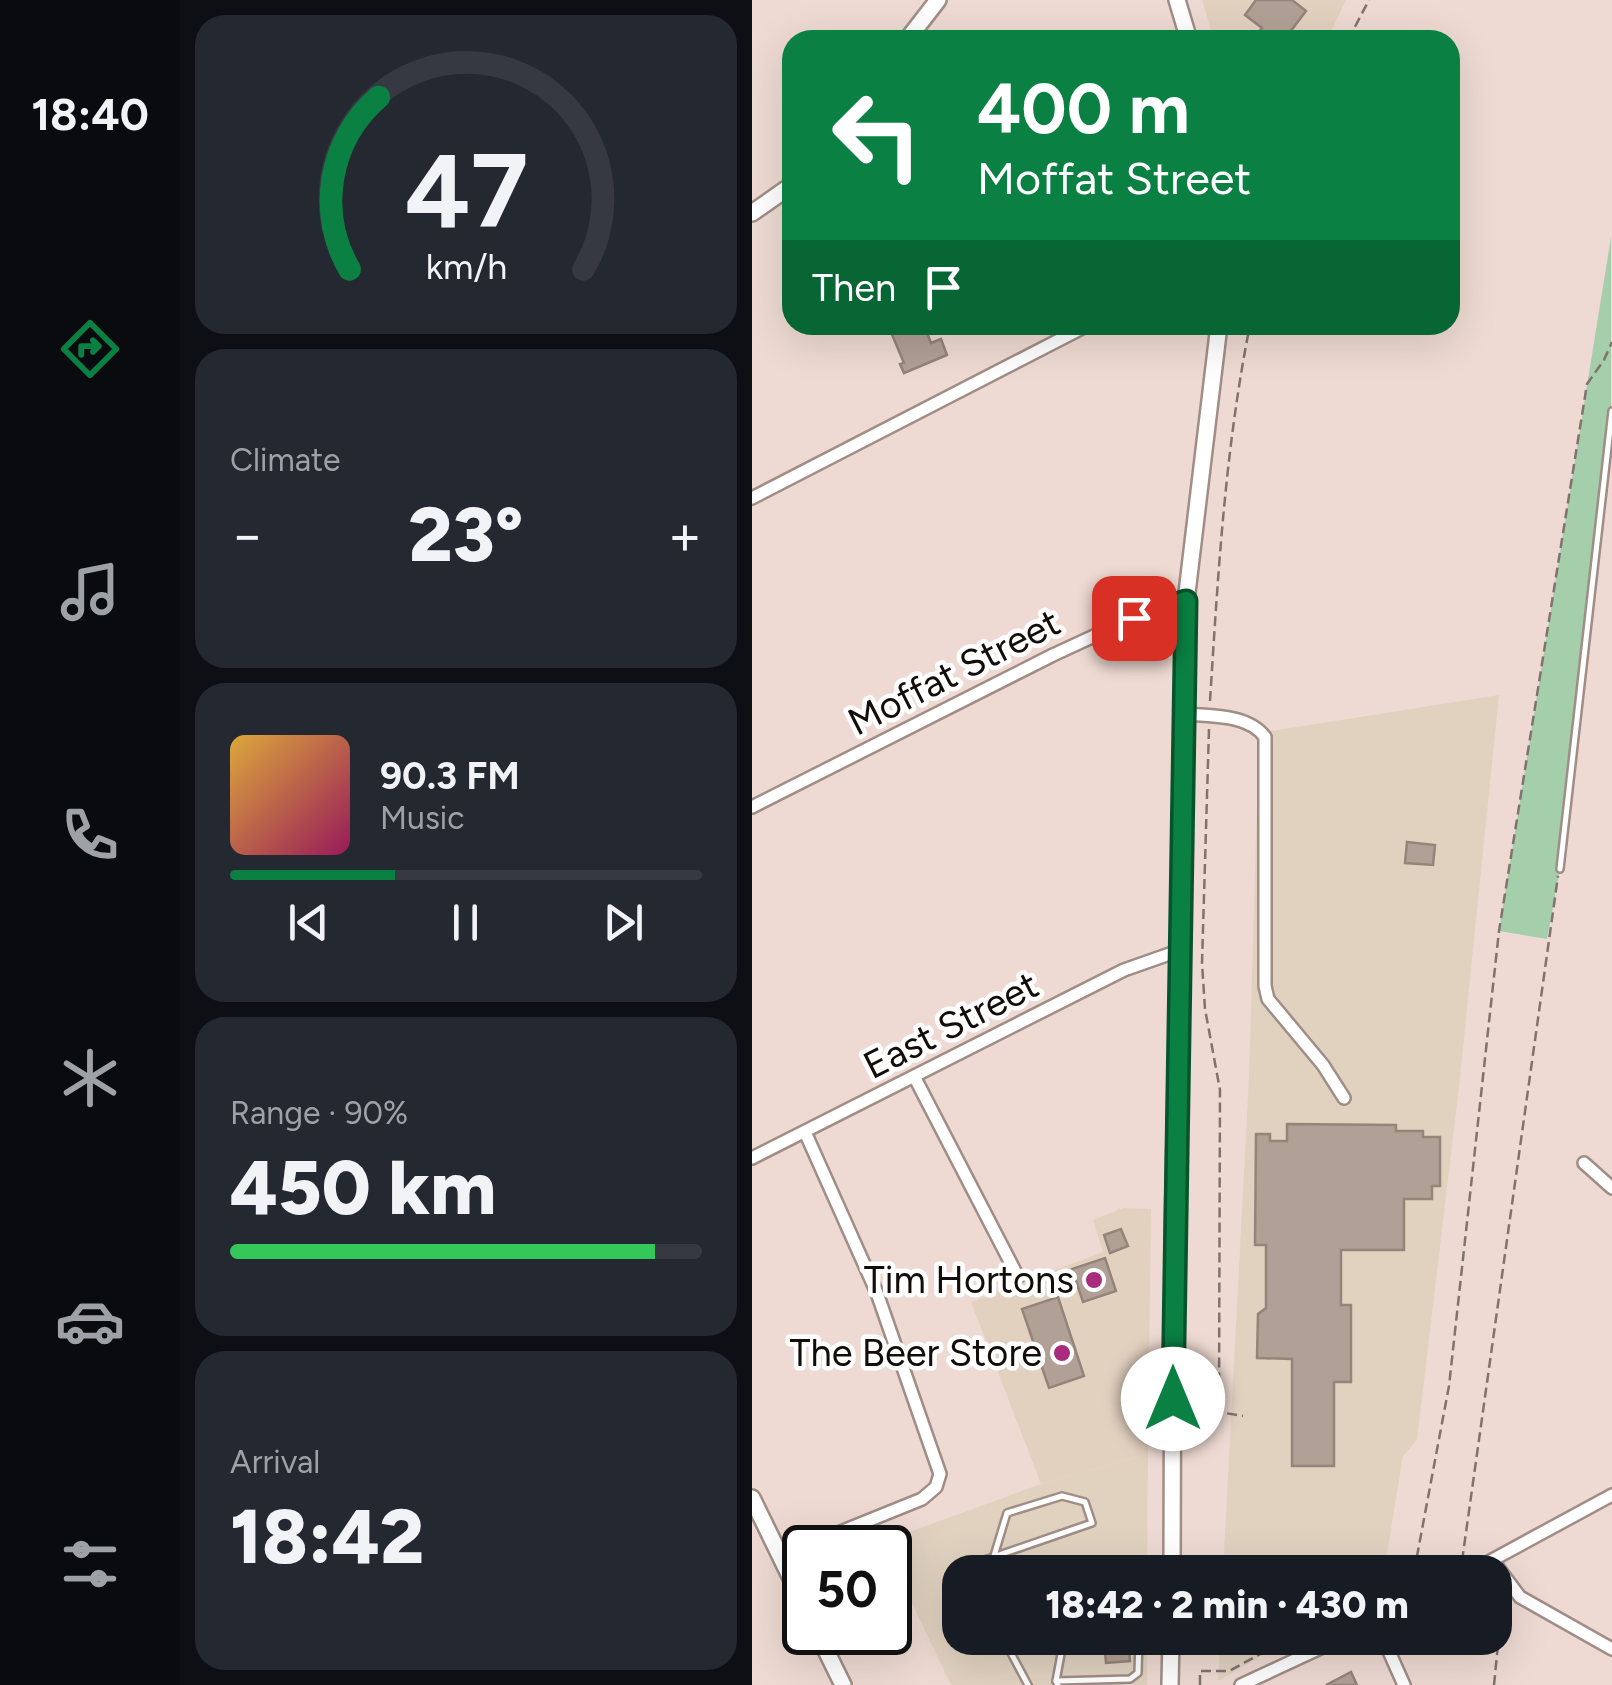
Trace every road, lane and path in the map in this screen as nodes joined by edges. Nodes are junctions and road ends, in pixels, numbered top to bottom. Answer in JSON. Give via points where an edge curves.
{"nodes":[{"id":1,"x":938,"y":0,"type":"edge"},
{"id":2,"x":1176,"y":0,"type":"edge"},
{"id":3,"x":1368,"y":0,"type":"edge"},
{"id":4,"x":915,"y":30,"type":"edge"},
{"id":5,"x":1186,"y":30,"type":"edge"},
{"id":6,"x":1353,"y":30,"type":"edge"},
{"id":7,"x":782,"y":191,"type":"edge"},
{"id":8,"x":752,"y":213,"type":"edge"},
{"id":9,"x":1069,"y":335,"type":"edge"},
{"id":10,"x":1219,"y":335,"type":"edge"},
{"id":11,"x":1248,"y":335,"type":"edge"},
{"id":12,"x":1612,"y":342,"type":"edge"},
{"id":13,"x":1612,"y":411,"type":"edge"},
{"id":14,"x":752,"y":498,"type":"edge"},
{"id":15,"x":1186,"y":601,"type":"junction"},
{"id":16,"x":1184,"y":714,"type":"junction"},
{"id":17,"x":1210,"y":716,"type":"junction"},
{"id":18,"x":752,"y":807,"type":"edge"},
{"id":19,"x":1560,"y":869,"type":"joint"},
{"id":20,"x":1178,"y":951,"type":"junction"},
{"id":21,"x":915,"y":1078,"type":"junction"},
{"id":22,"x":1344,"y":1098,"type":"dead end"},
{"id":23,"x":805,"y":1132,"type":"junction"},
{"id":24,"x":752,"y":1158,"type":"edge"},
{"id":25,"x":1584,"y":1162,"type":"dead end"},
{"id":26,"x":1612,"y":1188,"type":"edge"},
{"id":27,"x":1018,"y":1277,"type":"dead end"},
{"id":28,"x":1243,"y":1416,"type":"dead end"},
{"id":29,"x":1612,"y":1495,"type":"edge"},
{"id":30,"x":752,"y":1498,"type":"edge"},
{"id":31,"x":1172,"y":1555,"type":"edge"},
{"id":32,"x":1417,"y":1555,"type":"edge"},
{"id":33,"x":1463,"y":1555,"type":"edge"},
{"id":34,"x":1503,"y":1555,"type":"edge"},
{"id":35,"x":781,"y":1556,"type":"joint"},
{"id":36,"x":994,"y":1556,"type":"joint"},
{"id":37,"x":1512,"y":1587,"type":"edge"},
{"id":38,"x":1612,"y":1650,"type":"edge"},
{"id":39,"x":828,"y":1655,"type":"edge"},
{"id":40,"x":1011,"y":1655,"type":"edge"},
{"id":41,"x":1061,"y":1655,"type":"edge"},
{"id":42,"x":1139,"y":1655,"type":"edge"},
{"id":43,"x":1171,"y":1655,"type":"edge"},
{"id":44,"x":1259,"y":1655,"type":"edge"},
{"id":45,"x":1305,"y":1655,"type":"edge"},
{"id":46,"x":1391,"y":1655,"type":"edge"},
{"id":47,"x":1497,"y":1655,"type":"edge"},
{"id":48,"x":1057,"y":1683,"type":"edge"},
{"id":49,"x":842,"y":1685,"type":"edge"},
{"id":50,"x":1028,"y":1685,"type":"edge"},
{"id":51,"x":1170,"y":1685,"type":"edge"},
{"id":52,"x":1200,"y":1685,"type":"edge"},
{"id":53,"x":1241,"y":1685,"type":"edge"},
{"id":54,"x":1404,"y":1685,"type":"edge"},
{"id":55,"x":1494,"y":1685,"type":"edge"}],
"edges":[{"from":1,"to":4,"type":"main road"},
{"from":2,"to":5,"type":"main road"},
{"from":3,"to":6,"type":"path"},
{"from":7,"to":8,"type":"main road"},
{"from":9,"to":14,"type":"street"},
{"from":10,"to":15,"type":"main road"},
{"from":11,"to":17,"type":"path","via":[[1218,564]]},
{"from":12,"to":32,"type":"path","via":[[1587,384],[1499,931],[1449,1386]]},
{"from":13,"to":19,"type":"lane"},
{"from":15,"to":16,"type":"main road"},
{"from":15,"to":18,"type":"street","name":"Moffat Street","via":[[1054,655]]},
{"from":16,"to":17,"type":"street"},
{"from":16,"to":20,"type":"main road"},
{"from":17,"to":22,"type":"street","via":[[1258,727],[1264,737],[1265,986],[1268,999]]},
{"from":17,"to":28,"type":"path","via":[[1202,963],[1220,1090],[1219,1406]]},
{"from":19,"to":33,"type":"path"},
{"from":20,"to":21,"type":"street","name":"East Street","via":[[1124,970]]},
{"from":20,"to":31,"type":"main road"},
{"from":21,"to":23,"type":"street","name":"East Street"},
{"from":21,"to":27,"type":"street"},
{"from":23,"to":24,"type":"street","name":"East Street"},
{"from":23,"to":35,"type":"street","via":[[877,1294],[940,1474],[922,1499]]},
{"from":25,"to":26,"type":"street"},
{"from":29,"to":34,"type":"street"},
{"from":30,"to":35,"type":"main road"},
{"from":36,"to":36,"type":"lane","via":[[1092,1524],[1085,1502],[1062,1496],[1007,1513]]},
{"from":37,"to":38,"type":"street"},
{"from":39,"to":49,"type":"main road"},
{"from":40,"to":50,"type":"lane"},
{"from":41,"to":48,"type":"lane"},
{"from":42,"to":48,"type":"lane","via":[[1138,1673],[1130,1679]]},
{"from":43,"to":51,"type":"main road"},
{"from":44,"to":52,"type":"path","via":[[1230,1671],[1200,1671]]},
{"from":45,"to":53,"type":"street"},
{"from":46,"to":54,"type":"street"},
{"from":47,"to":55,"type":"path"}]}
